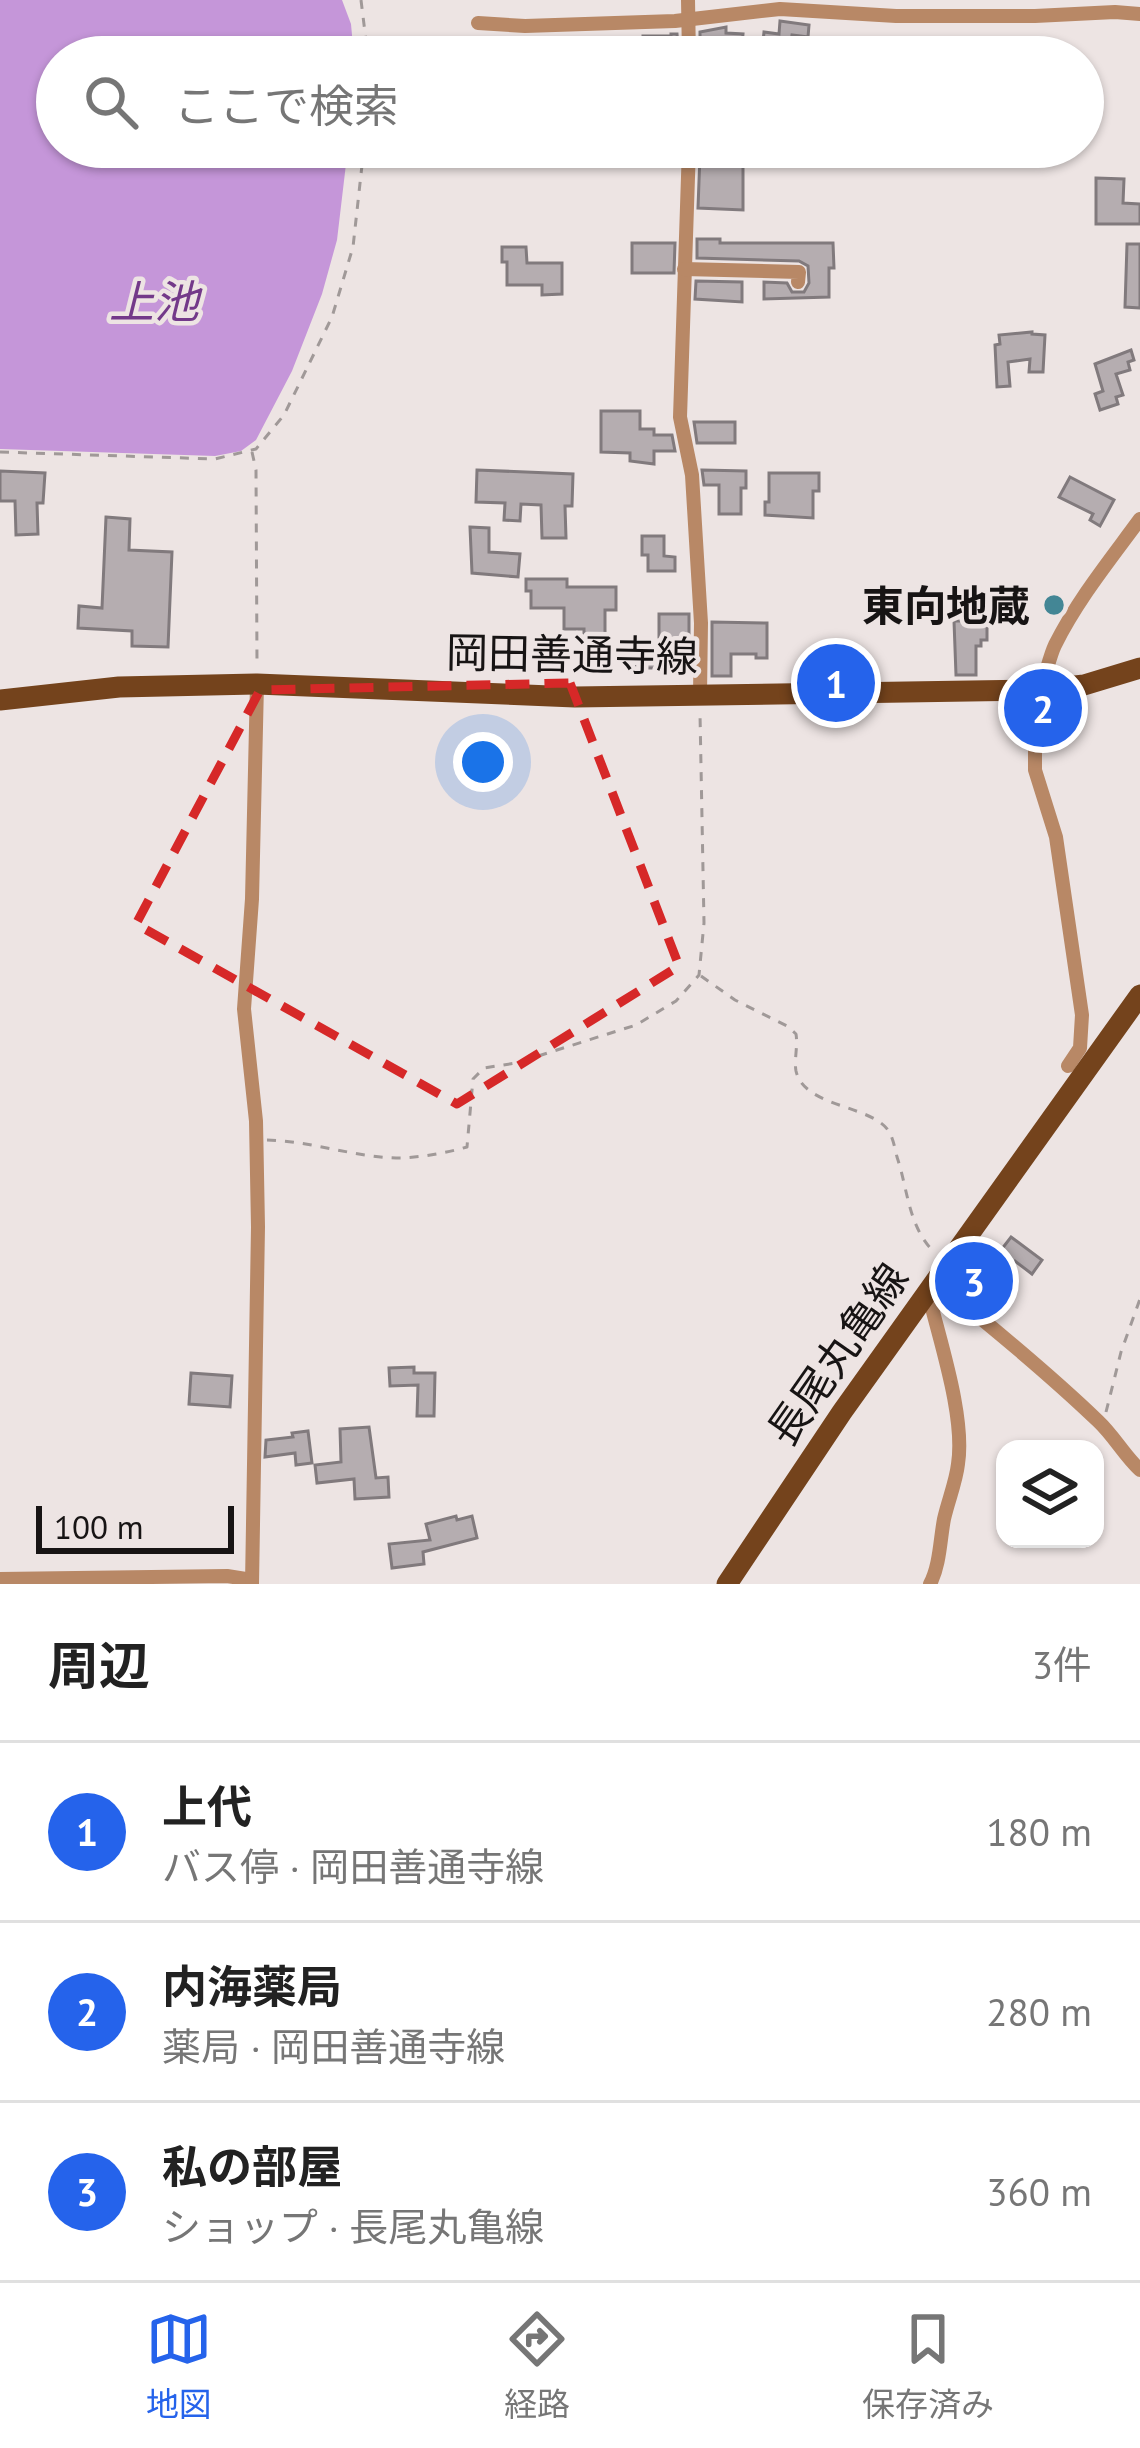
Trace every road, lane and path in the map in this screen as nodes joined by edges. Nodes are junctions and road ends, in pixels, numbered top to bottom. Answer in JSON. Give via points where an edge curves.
{"nodes":[{"id":1,"x":361,"y":0,"type":"edge"},
{"id":2,"x":688,"y":0,"type":"edge"},
{"id":3,"x":1140,"y":14,"type":"edge"},
{"id":4,"x":687,"y":20,"type":"junction"},
{"id":5,"x":478,"y":23,"type":"dead end"},
{"id":6,"x":365,"y":36,"type":"edge"},
{"id":7,"x":688,"y":36,"type":"edge"},
{"id":8,"x":362,"y":168,"type":"edge"},
{"id":9,"x":687,"y":168,"type":"edge"},
{"id":10,"x":684,"y":268,"type":"junction"},
{"id":11,"x":799,"y":271,"type":"dead end"},
{"id":12,"x":251,"y":450,"type":"junction"},
{"id":13,"x":0,"y":452,"type":"edge"},
{"id":14,"x":1140,"y":519,"type":"edge"},
{"id":15,"x":1140,"y":668,"type":"edge"},
{"id":16,"x":256,"y":684,"type":"junction"},
{"id":17,"x":1040,"y":690,"type":"junction"},
{"id":18,"x":700,"y":694,"type":"junction"},
{"id":19,"x":0,"y":700,"type":"edge"},
{"id":20,"x":699,"y":975,"type":"junction"},
{"id":21,"x":1140,"y":995,"type":"edge"},
{"id":22,"x":1088,"y":1053,"type":"junction"},
{"id":23,"x":1068,"y":1066,"type":"dead end"},
{"id":24,"x":271,"y":1140,"type":"dead end"},
{"id":25,"x":935,"y":1282,"type":"junction"},
{"id":26,"x":1140,"y":1299,"type":"edge"},
{"id":27,"x":1104,"y":1426,"type":"junction"},
{"id":28,"x":1140,"y":1470,"type":"edge"},
{"id":29,"x":0,"y":1579,"type":"edge"},
{"id":30,"x":252,"y":1582,"type":"edge"},
{"id":31,"x":727,"y":1584,"type":"edge"},
{"id":32,"x":930,"y":1584,"type":"edge"}],
"edges":[{"from":1,"to":6,"type":"path"},
{"from":2,"to":4,"type":"street"},
{"from":3,"to":4,"type":"street","via":[[780,9]]},
{"from":4,"to":5,"type":"street"},
{"from":4,"to":7,"type":"street"},
{"from":8,"to":12,"type":"path","via":[[353,247],[332,317],[284,415]]},
{"from":9,"to":10,"type":"street"},
{"from":10,"to":11,"type":"street"},
{"from":10,"to":18,"type":"street","via":[[680,417],[692,475]]},
{"from":12,"to":13,"type":"path","via":[[215,459]]},
{"from":12,"to":16,"type":"path"},
{"from":14,"to":17,"type":"street","via":[[1080,599]]},
{"from":15,"to":17,"type":"main road","name":"岡田善通寺線"},
{"from":16,"to":18,"type":"main road","name":"岡田善通寺線"},
{"from":16,"to":19,"type":"main road","name":"岡田善通寺線"},
{"from":16,"to":30,"type":"street","via":[[244,1009],[259,1227]]},
{"from":17,"to":18,"type":"main road","name":"岡田善通寺線"},
{"from":17,"to":22,"type":"street","via":[[1035,770],[1056,837]]},
{"from":18,"to":20,"type":"path"},
{"from":20,"to":24,"type":"path","via":[[676,1001],[636,1024],[478,1072],[467,1147],[399,1158]]},
{"from":20,"to":25,"type":"path","via":[[796,1034],[804,1086],[888,1129]]},
{"from":21,"to":22,"type":"main road","name":"長尾丸亀線"},
{"from":22,"to":23,"type":"street"},
{"from":22,"to":25,"type":"main road","name":"長尾丸亀線"},
{"from":25,"to":27,"type":"street"},
{"from":25,"to":31,"type":"main road","name":"長尾丸亀線"},
{"from":25,"to":32,"type":"street","via":[[931,1304],[959,1462]]},
{"from":26,"to":27,"type":"path"},
{"from":27,"to":28,"type":"street"},
{"from":29,"to":30,"type":"street"}]}
